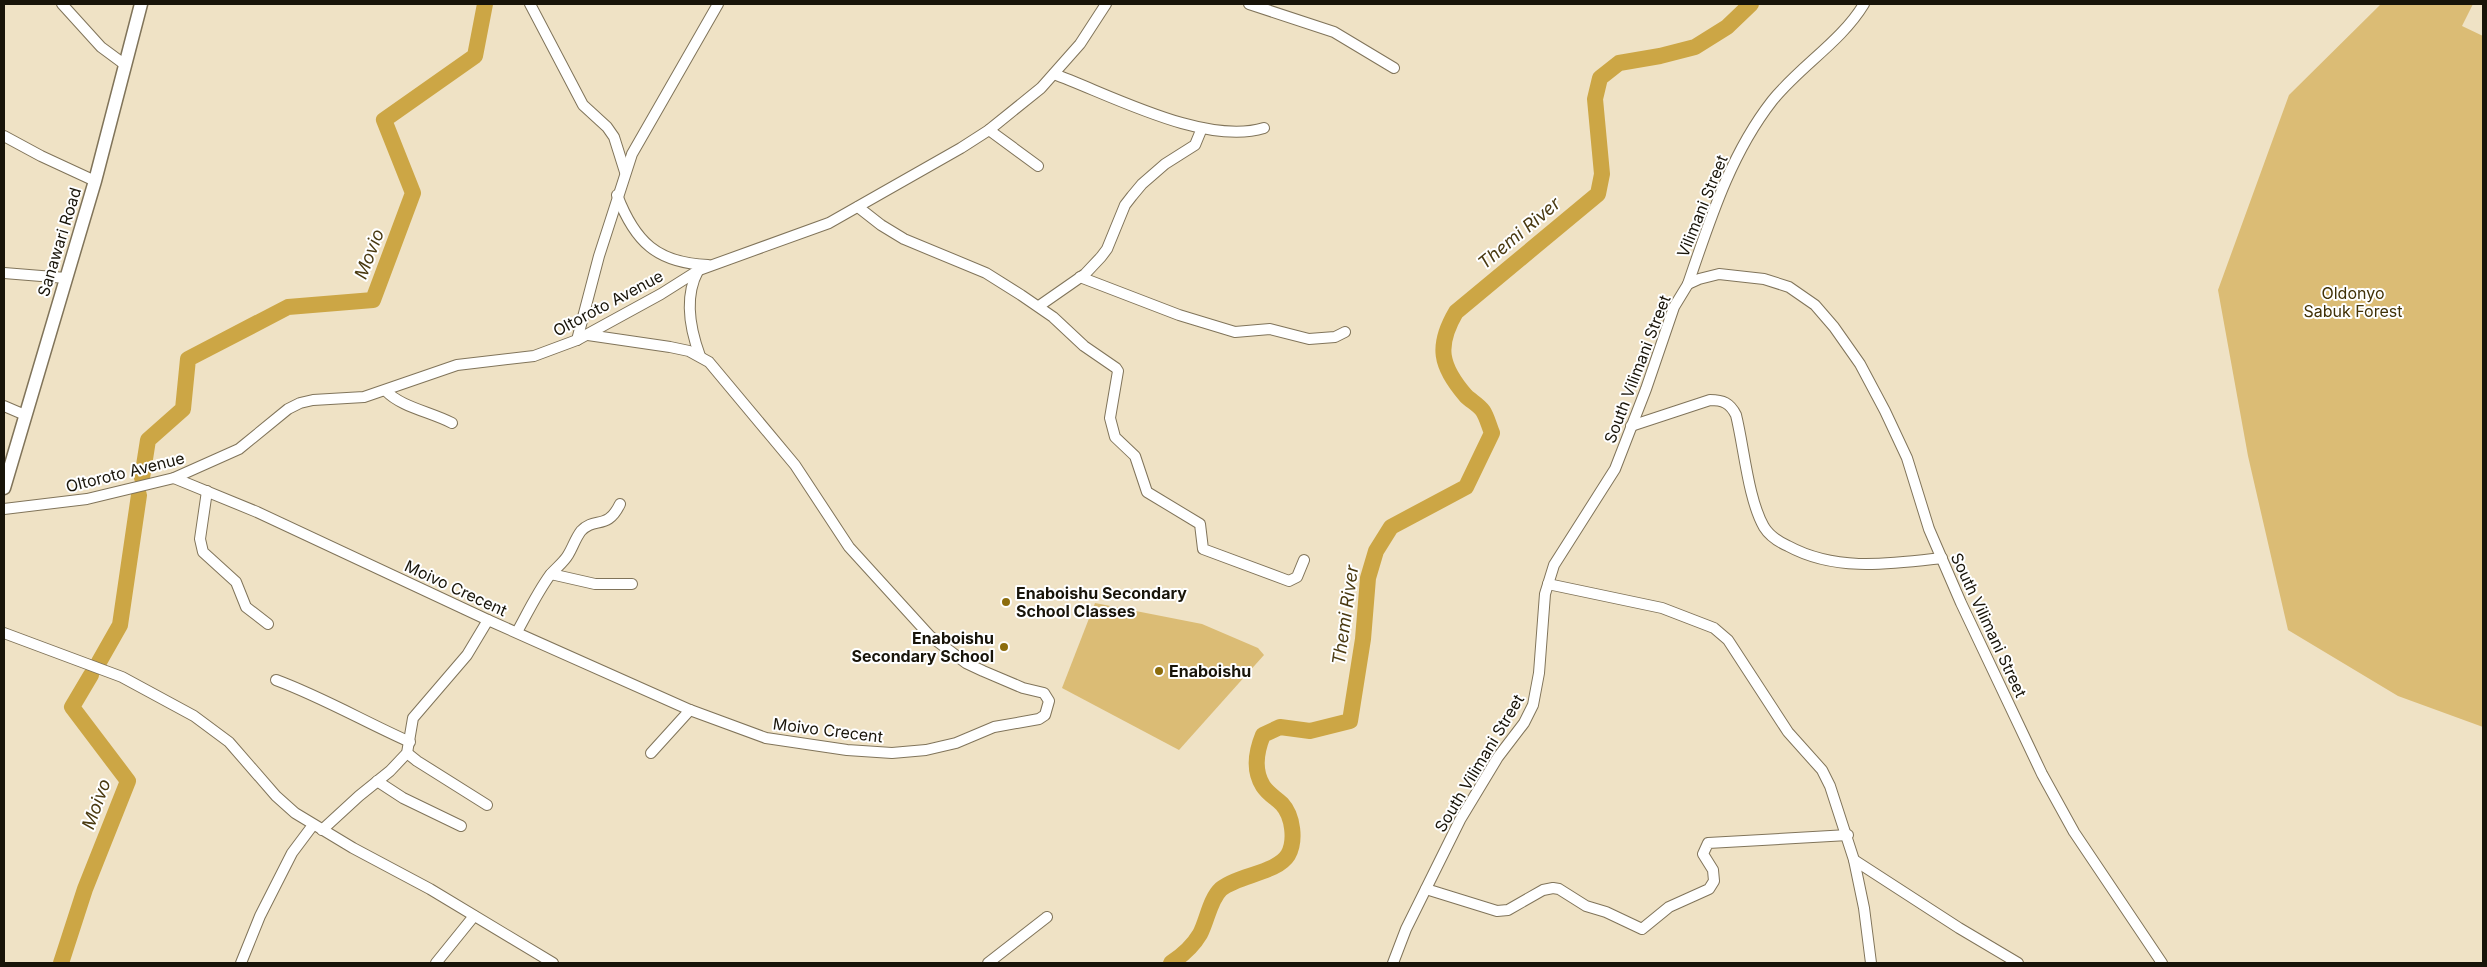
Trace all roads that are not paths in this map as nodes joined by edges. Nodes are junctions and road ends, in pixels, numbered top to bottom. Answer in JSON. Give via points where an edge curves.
{"nodes":[{"id":1,"x":62,"y":4,"type":"edge"},
{"id":2,"x":141,"y":4,"type":"edge"},
{"id":3,"x":530,"y":4,"type":"edge"},
{"id":4,"x":718,"y":4,"type":"edge"},
{"id":5,"x":1106,"y":4,"type":"edge"},
{"id":6,"x":1249,"y":4,"type":"edge"},
{"id":7,"x":1864,"y":4,"type":"edge"},
{"id":8,"x":124,"y":64,"type":"junction"},
{"id":9,"x":1394,"y":68,"type":"dead end"},
{"id":10,"x":1054,"y":74,"type":"junction"},
{"id":11,"x":1202,"y":128,"type":"junction"},
{"id":12,"x":1264,"y":128,"type":"dead end"},
{"id":13,"x":989,"y":130,"type":"junction"},
{"id":14,"x":4,"y":136,"type":"edge"},
{"id":15,"x":1038,"y":166,"type":"dead end"},
{"id":16,"x":625,"y":172,"type":"junction"},
{"id":17,"x":95,"y":181,"type":"junction"},
{"id":18,"x":617,"y":195,"type":"junction"},
{"id":19,"x":858,"y":207,"type":"junction"},
{"id":20,"x":713,"y":265,"type":"junction"},
{"id":21,"x":699,"y":270,"type":"junction"},
{"id":22,"x":4,"y":273,"type":"edge"},
{"id":23,"x":1080,"y":277,"type":"junction"},
{"id":24,"x":66,"y":278,"type":"junction"},
{"id":25,"x":1688,"y":284,"type":"junction"},
{"id":26,"x":1039,"y":306,"type":"junction"},
{"id":27,"x":1345,"y":332,"type":"dead end"},
{"id":28,"x":588,"y":335,"type":"junction"},
{"id":29,"x":578,"y":340,"type":"junction"},
{"id":30,"x":700,"y":356,"type":"junction"},
{"id":31,"x":386,"y":391,"type":"junction"},
{"id":32,"x":4,"y":406,"type":"edge"},
{"id":33,"x":25,"y":416,"type":"junction"},
{"id":34,"x":452,"y":423,"type":"dead end"},
{"id":35,"x":1632,"y":426,"type":"junction"},
{"id":36,"x":174,"y":478,"type":"junction"},
{"id":37,"x":4,"y":488,"type":"edge"},
{"id":38,"x":207,"y":491,"type":"junction"},
{"id":39,"x":620,"y":504,"type":"dead end"},
{"id":40,"x":4,"y":509,"type":"edge"},
{"id":41,"x":1942,"y":558,"type":"junction"},
{"id":42,"x":1304,"y":560,"type":"dead end"},
{"id":43,"x":551,"y":574,"type":"junction"},
{"id":44,"x":632,"y":584,"type":"dead end"},
{"id":45,"x":1548,"y":584,"type":"junction"},
{"id":46,"x":488,"y":620,"type":"junction"},
{"id":47,"x":268,"y":624,"type":"dead end"},
{"id":48,"x":518,"y":632,"type":"junction"},
{"id":49,"x":4,"y":633,"type":"edge"},
{"id":50,"x":276,"y":680,"type":"dead end"},
{"id":51,"x":690,"y":710,"type":"junction"},
{"id":52,"x":410,"y":742,"type":"junction"},
{"id":53,"x":407,"y":753,"type":"junction"},
{"id":54,"x":651,"y":753,"type":"dead end"},
{"id":55,"x":377,"y":781,"type":"junction"},
{"id":56,"x":487,"y":805,"type":"dead end"},
{"id":57,"x":462,"y":826,"type":"dead end"},
{"id":58,"x":317,"y":828,"type":"junction"},
{"id":59,"x":1848,"y":835,"type":"junction"},
{"id":60,"x":1854,"y":860,"type":"junction"},
{"id":61,"x":1426,"y":889,"type":"junction"},
{"id":62,"x":474,"y":916,"type":"junction"},
{"id":63,"x":1047,"y":917,"type":"dead end"},
{"id":64,"x":241,"y":963,"type":"edge"},
{"id":65,"x":436,"y":963,"type":"edge"},
{"id":66,"x":553,"y":963,"type":"edge"},
{"id":67,"x":988,"y":963,"type":"edge"},
{"id":68,"x":1393,"y":963,"type":"edge"},
{"id":69,"x":1871,"y":963,"type":"edge"},
{"id":70,"x":2018,"y":963,"type":"edge"},
{"id":71,"x":2162,"y":963,"type":"edge"}],
"edges":[{"from":1,"to":8,"type":"street","via":[[101,47]]},
{"from":2,"to":8,"type":"street","name":"Sanawari Road"},
{"from":3,"to":16,"type":"street","via":[[583,105],[614,137]]},
{"from":4,"to":16,"type":"street","via":[[640,138]]},
{"from":5,"to":10,"type":"street","name":"Oltoroto Avenue","via":[[1080,44]]},
{"from":6,"to":9,"type":"street","via":[[1334,32]]},
{"from":7,"to":25,"type":"street","name":"Vilimani Street","via":[[1790,80],[1757,122],[1722,188]]},
{"from":8,"to":17,"type":"street","name":"Sanawari Road"},
{"from":10,"to":11,"type":"street","via":[[1144,110]]},
{"from":10,"to":13,"type":"street","name":"Oltoroto Avenue","via":[[1021,106]]},
{"from":11,"to":12,"type":"street","via":[[1242,133]]},
{"from":11,"to":23,"type":"street","via":[[1196,146],[1165,164],[1132,196],[1116,224],[1107,249]]},
{"from":13,"to":15,"type":"street"},
{"from":13,"to":19,"type":"street","name":"Oltoroto Avenue"},
{"from":14,"to":17,"type":"street"},
{"from":16,"to":18,"type":"street"},
{"from":17,"to":24,"type":"street","name":"Sanawari Road"},
{"from":18,"to":20,"type":"street","via":[[644,243],[661,255],[684,264]]},
{"from":18,"to":29,"type":"street"},
{"from":19,"to":20,"type":"street","name":"Oltoroto Avenue","via":[[810,231]]},
{"from":19,"to":26,"type":"street","via":[[904,239],[986,273]]},
{"from":20,"to":21,"type":"street","name":"Oltoroto Avenue"},
{"from":21,"to":28,"type":"street","name":"Oltoroto Avenue"},
{"from":21,"to":30,"type":"street","via":[[689,293]]},
{"from":22,"to":24,"type":"street"},
{"from":23,"to":26,"type":"street"},
{"from":23,"to":27,"type":"street","via":[[1179,315],[1235,332],[1270,329],[1309,339],[1335,337]]},
{"from":24,"to":33,"type":"street","name":"Sanawari Road"},
{"from":25,"to":35,"type":"street","name":"South Vilimani Street","via":[[1670,316]]},
{"from":25,"to":41,"type":"street","name":"South Vilimani Street","via":[[1720,274],[1742,275],[1790,287],[1815,305],[1860,364],[1885,411],[1907,458],[1929,529]]},
{"from":26,"to":42,"type":"street","via":[[1084,346],[1116,368],[1110,418],[1115,437],[1135,456],[1147,492],[1200,524],[1203,549],[1289,581],[1300,573]]},
{"from":28,"to":29,"type":"street","name":"Oltoroto Avenue"},
{"from":28,"to":30,"type":"street","name":"Moivo Crecent","via":[[670,346]]},
{"from":29,"to":31,"type":"street","name":"Oltoroto Avenue","via":[[534,356],[457,365]]},
{"from":30,"to":51,"type":"street","name":"Moivo Crecent","via":[[709,362],[794,464],[850,547],[930,636],[966,663],[999,679],[1044,693],[1049,701],[1048,712],[1039,719],[994,727],[956,743],[926,750],[892,753],[766,738]]},
{"from":31,"to":34,"type":"street","via":[[400,402]]},
{"from":31,"to":36,"type":"street","name":"Oltoroto Avenue","via":[[364,398],[300,403],[239,449]]},
{"from":32,"to":33,"type":"street"},
{"from":33,"to":37,"type":"street","name":"Sanawari Road"},
{"from":35,"to":41,"type":"street","via":[[1710,400],[1723,401],[1736,415],[1765,528],[1782,543],[1818,559],[1840,563],[1873,565]]},
{"from":35,"to":45,"type":"street","name":"South Vilimani Street","via":[[1615,469],[1569,539],[1554,565]]},
{"from":36,"to":38,"type":"street","name":"Moivo Crecent"},
{"from":36,"to":40,"type":"street","name":"Oltoroto Avenue","via":[[78,501]]},
{"from":38,"to":46,"type":"street","name":"Moivo Crecent"},
{"from":38,"to":47,"type":"street","via":[[200,539],[203,552],[236,582],[242,601],[250,612]]},
{"from":39,"to":43,"type":"street","via":[[610,519],[583,529],[574,540],[568,556]]},
{"from":41,"to":71,"type":"street","name":"South Vilimani Street","via":[[1983,653],[2057,802]]},
{"from":43,"to":44,"type":"street","via":[[595,584]]},
{"from":43,"to":48,"type":"street"},
{"from":45,"to":59,"type":"street","via":[[1662,608],[1714,628],[1728,640],[1747,666],[1788,732],[1822,770]]},
{"from":45,"to":61,"type":"street","name":"South Vilimani Street","via":[[1533,705],[1464,813]]},
{"from":46,"to":48,"type":"street","name":"Moivo Crecent"},
{"from":46,"to":52,"type":"street","via":[[467,655],[412,718]]},
{"from":48,"to":51,"type":"street","name":"Moivo Crecent"},
{"from":49,"to":58,"type":"street","via":[[122,677],[194,716],[229,742],[276,796]]},
{"from":50,"to":52,"type":"street","via":[[309,692]]},
{"from":51,"to":54,"type":"street"},
{"from":52,"to":53,"type":"street"},
{"from":53,"to":55,"type":"street"},
{"from":53,"to":56,"type":"street"},
{"from":55,"to":57,"type":"street","via":[[403,798]]},
{"from":55,"to":58,"type":"street"},
{"from":58,"to":62,"type":"street"},
{"from":58,"to":64,"type":"street","via":[[292,853],[260,916]]},
{"from":59,"to":60,"type":"street"},
{"from":59,"to":61,"type":"street","via":[[1708,843],[1703,854],[1713,870],[1714,881],[1709,890],[1669,907],[1642,929],[1586,906],[1559,889],[1543,890],[1508,910],[1497,911]]},
{"from":60,"to":69,"type":"street"},
{"from":60,"to":70,"type":"street"},
{"from":61,"to":68,"type":"street","name":"South Vilimani Street"},
{"from":62,"to":65,"type":"street"},
{"from":62,"to":66,"type":"street"},
{"from":63,"to":67,"type":"street"}]}
